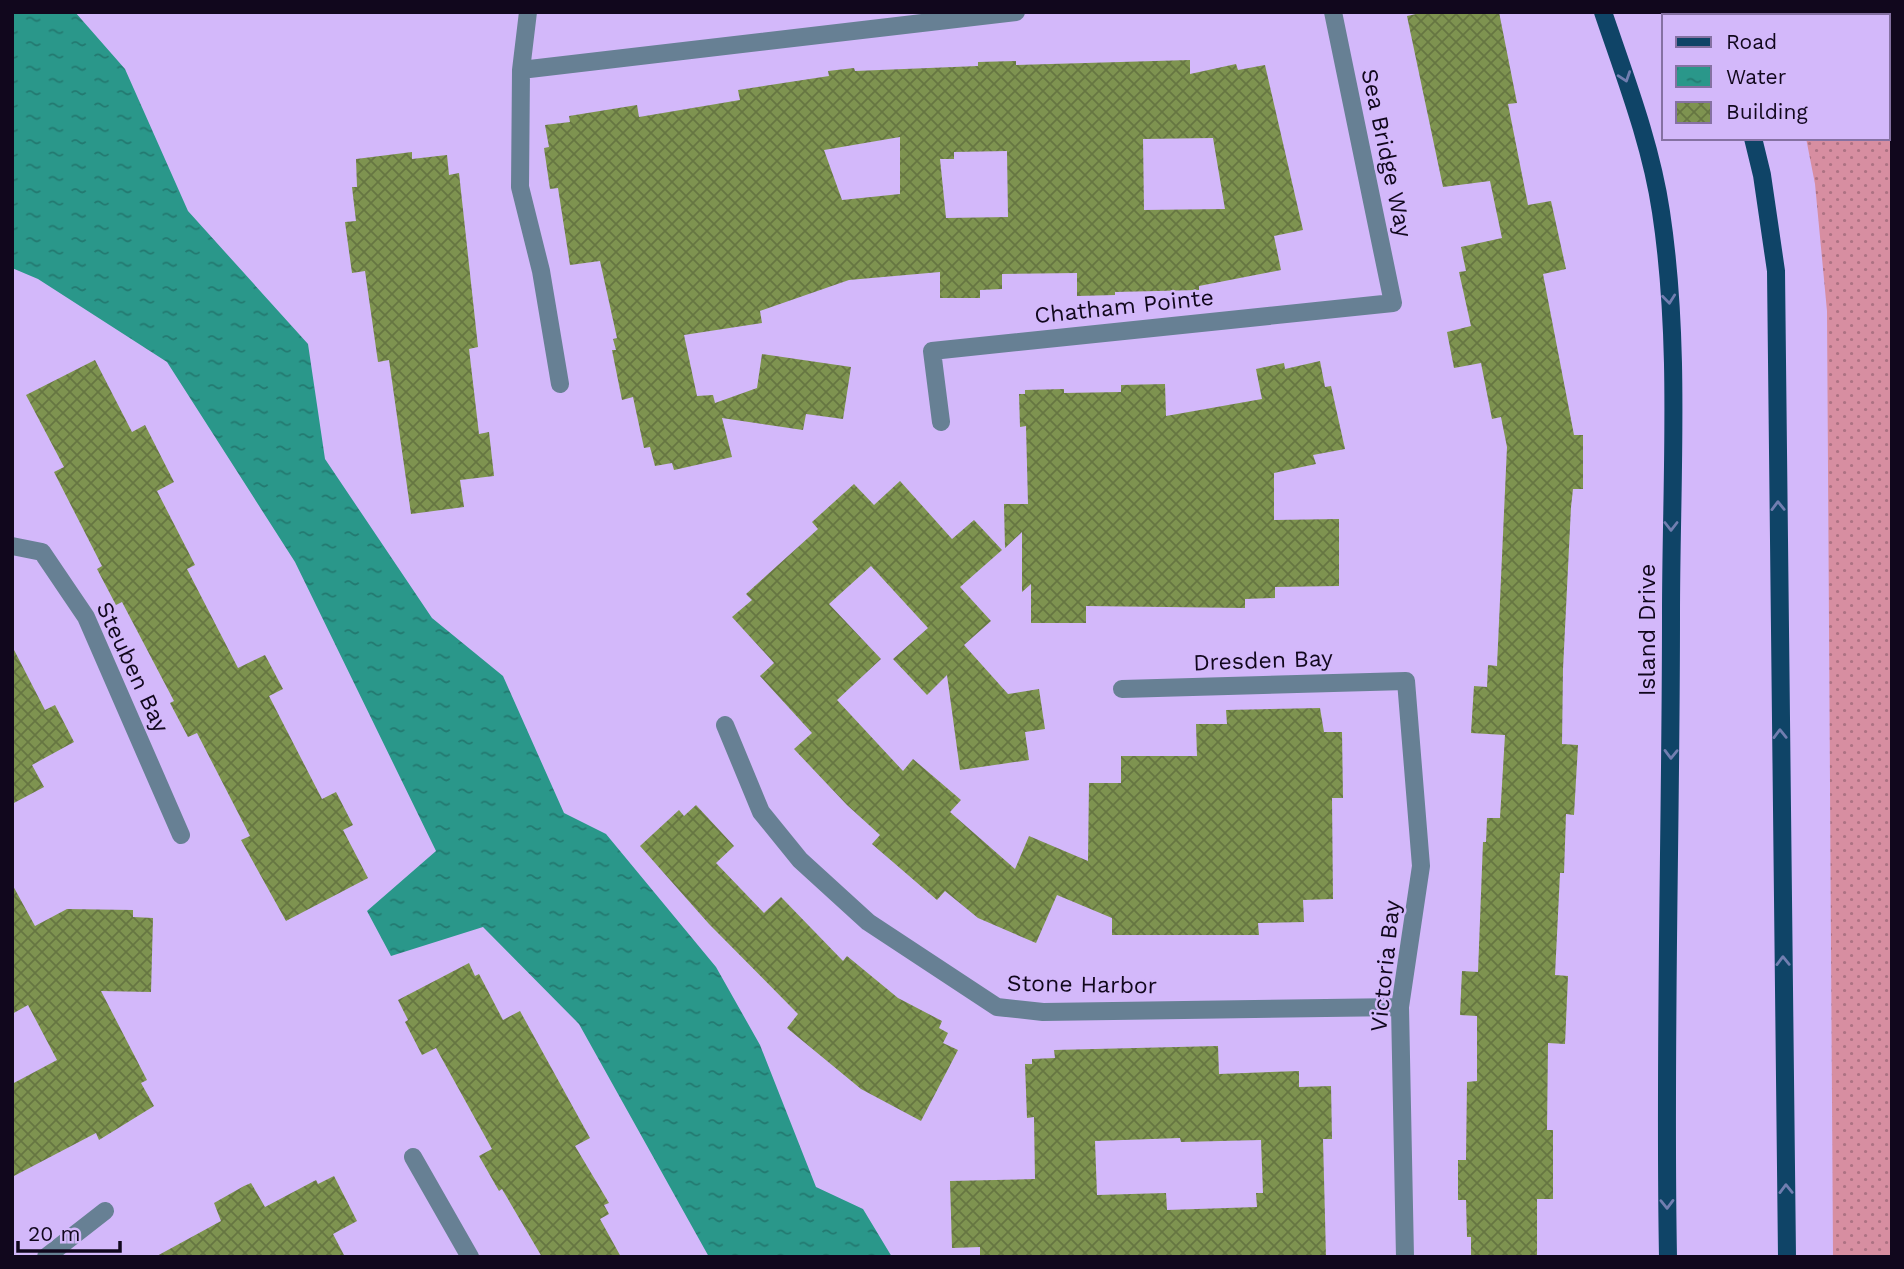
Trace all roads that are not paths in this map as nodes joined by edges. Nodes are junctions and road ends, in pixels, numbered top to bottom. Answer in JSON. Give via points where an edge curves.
{"nodes":[{"id":1,"x":528,"y":12,"type":"edge"},
{"id":2,"x":1016,"y":12,"type":"edge"},
{"id":3,"x":1333,"y":12,"type":"edge"},
{"id":4,"x":1603,"y":12,"type":"edge"},
{"id":5,"x":521,"y":70,"type":"junction"},
{"id":6,"x":1753,"y":140,"type":"edge"},
{"id":7,"x":1393,"y":303,"type":"joint"},
{"id":8,"x":560,"y":384,"type":"dead end"},
{"id":9,"x":941,"y":422,"type":"dead end"},
{"id":10,"x":12,"y":546,"type":"edge"},
{"id":11,"x":1406,"y":681,"type":"joint"},
{"id":12,"x":1122,"y":689,"type":"dead end"},
{"id":13,"x":725,"y":725,"type":"dead end"},
{"id":14,"x":181,"y":835,"type":"dead end"},
{"id":15,"x":1400,"y":1007,"type":"junction"},
{"id":16,"x":413,"y":1157,"type":"dead end"},
{"id":17,"x":105,"y":1211,"type":"dead end"},
{"id":18,"x":46,"y":1257,"type":"edge"},
{"id":19,"x":470,"y":1257,"type":"edge"},
{"id":20,"x":1405,"y":1257,"type":"edge"},
{"id":21,"x":1668,"y":1257,"type":"edge"},
{"id":22,"x":1787,"y":1257,"type":"edge"}],
"edges":[{"from":1,"to":5,"type":"street"},
{"from":2,"to":5,"type":"street"},
{"from":3,"to":7,"type":"street","name":"Sea Bridge Way"},
{"from":4,"to":21,"type":"main road","name":"Island Drive","one_way":true,"via":[[1634,100],[1661,210],[1672,320],[1665,1117]]},
{"from":5,"to":8,"type":"street","via":[[520,187],[541,271]]},
{"from":22,"to":6,"type":"main road","one_way":true,"via":[[1776,271]]},
{"from":7,"to":9,"type":"street","name":"Chatham Pointe","via":[[932,351]]},
{"from":10,"to":14,"type":"street","name":"Steuben Bay","via":[[42,552],[86,617]]},
{"from":11,"to":12,"type":"street","name":"Dresden Bay"},
{"from":11,"to":15,"type":"street","name":"Victoria Bay","via":[[1421,866]]},
{"from":13,"to":15,"type":"street","name":"Stone Harbor","via":[[761,812],[800,860],[868,922],[997,1007],[1043,1012]]},
{"from":15,"to":20,"type":"street","name":"Victoria Bay"},
{"from":16,"to":19,"type":"street"},
{"from":17,"to":18,"type":"street"}]}
